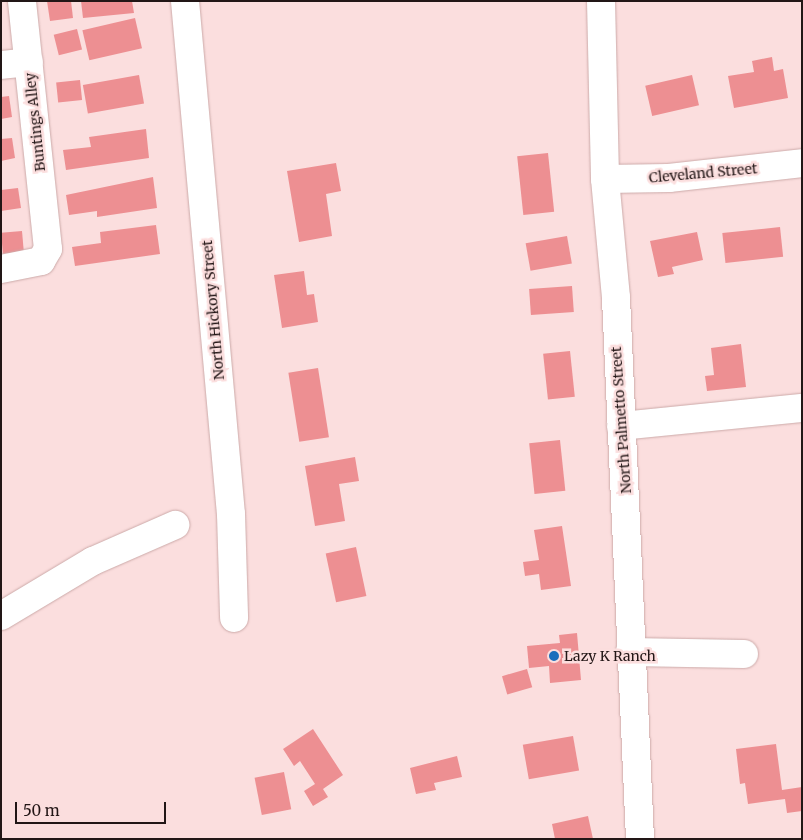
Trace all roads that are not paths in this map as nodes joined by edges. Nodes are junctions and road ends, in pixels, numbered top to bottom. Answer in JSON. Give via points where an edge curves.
{"nodes":[{"id":1,"x":22,"y":1,"type":"edge"},
{"id":2,"x":185,"y":1,"type":"edge"},
{"id":3,"x":601,"y":1,"type":"edge"},
{"id":4,"x":29,"y":62,"type":"junction"},
{"id":5,"x":1,"y":65,"type":"edge"},
{"id":6,"x":802,"y":163,"type":"edge"},
{"id":7,"x":605,"y":179,"type":"junction"},
{"id":8,"x":1,"y":269,"type":"edge"},
{"id":9,"x":802,"y":408,"type":"edge"},
{"id":10,"x":621,"y":426,"type":"junction"},
{"id":11,"x":175,"y":525,"type":"dead end"},
{"id":12,"x":1,"y":616,"type":"edge"},
{"id":13,"x":234,"y":618,"type":"dead end"},
{"id":14,"x":630,"y":652,"type":"junction"},
{"id":15,"x":744,"y":654,"type":"dead end"},
{"id":16,"x":640,"y":839,"type":"edge"}],
"edges":[{"from":1,"to":4,"type":"street","name":"Buntings Alley"},
{"from":2,"to":13,"type":"street","name":"North Hickory Street","via":[[231,514]]},
{"from":3,"to":7,"type":"street","name":"North Palmetto Street"},
{"from":4,"to":5,"type":"street"},
{"from":4,"to":8,"type":"street","name":"Buntings Alley","via":[[48,244],[41,261]]},
{"from":6,"to":7,"type":"street","name":"Cleveland Street","via":[[669,178]]},
{"from":7,"to":10,"type":"street","name":"North Palmetto Street"},
{"from":9,"to":10,"type":"street"},
{"from":10,"to":14,"type":"street","name":"North Palmetto Street"},
{"from":11,"to":12,"type":"street","via":[[93,561]]},
{"from":14,"to":15,"type":"street"},
{"from":14,"to":16,"type":"street","name":"North Palmetto Street"}]}
